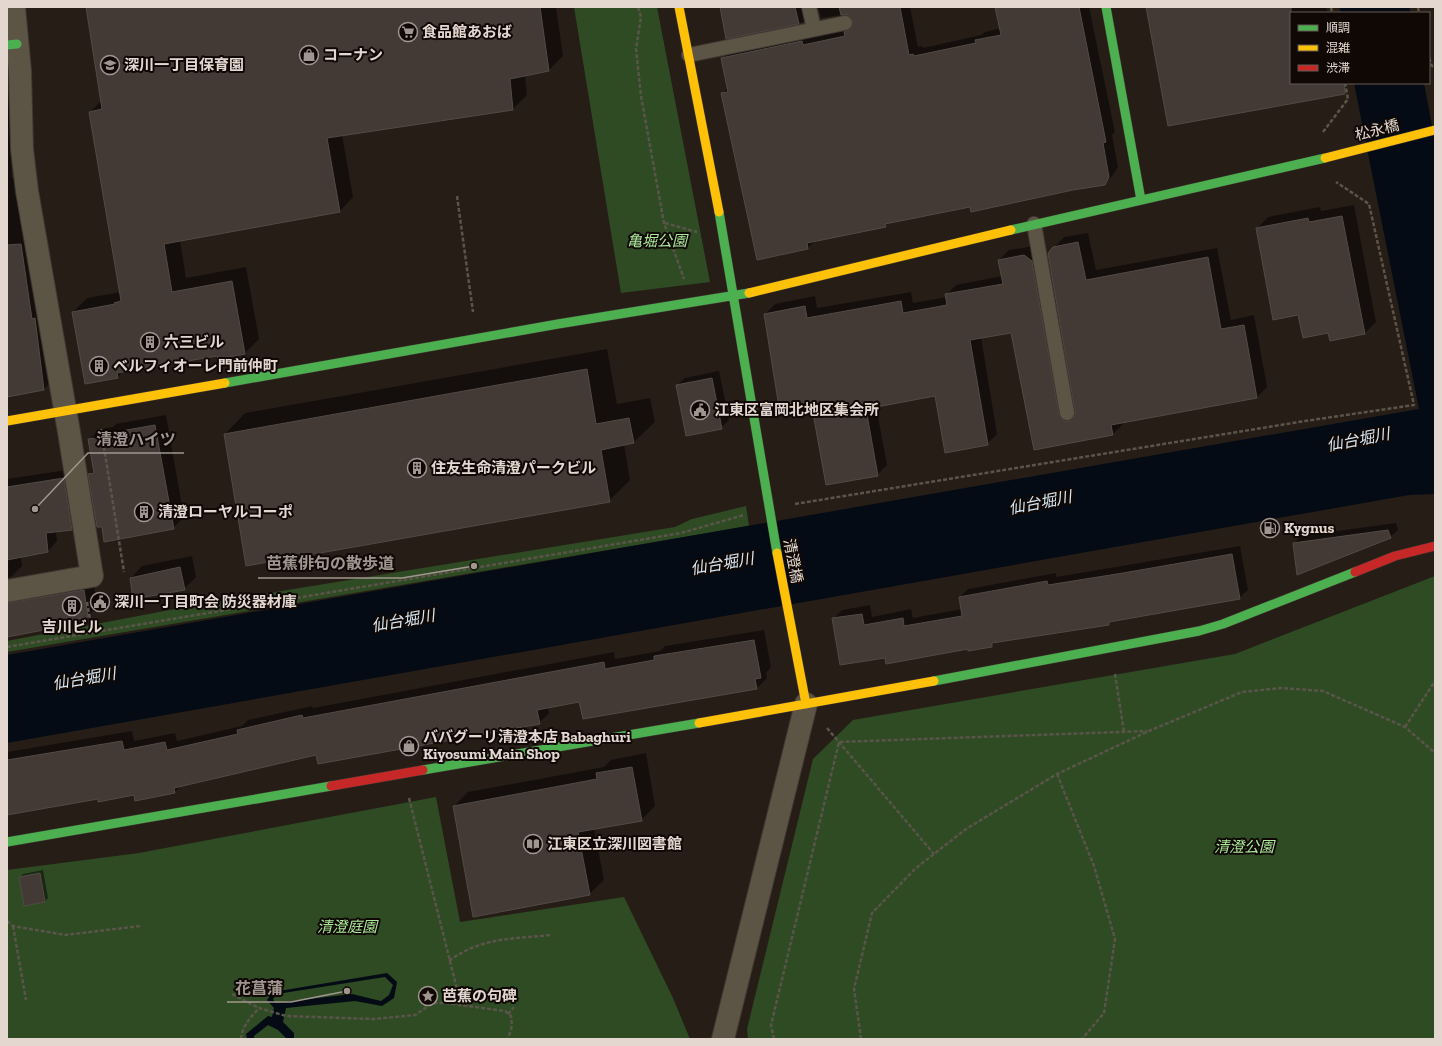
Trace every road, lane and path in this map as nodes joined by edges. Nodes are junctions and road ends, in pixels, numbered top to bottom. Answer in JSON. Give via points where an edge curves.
{"nodes":[{"id":1,"x":14,"y":7,"type":"edge"},
{"id":2,"x":638,"y":7,"type":"edge"},
{"id":3,"x":679,"y":7,"type":"edge"},
{"id":4,"x":809,"y":7,"type":"edge"},
{"id":5,"x":1106,"y":7,"type":"edge"},
{"id":6,"x":845,"y":23,"type":"dead end"},
{"id":7,"x":814,"y":29,"type":"junction"},
{"id":8,"x":12,"y":44,"type":"edge"},
{"id":9,"x":689,"y":55,"type":"junction"},
{"id":10,"x":1345,"y":84,"type":"edge"},
{"id":11,"x":1435,"y":130,"type":"edge"},
{"id":12,"x":1322,"y":133,"type":"dead end"},
{"id":13,"x":1334,"y":180,"type":"dead end"},
{"id":14,"x":457,"y":196,"type":"dead end"},
{"id":15,"x":1141,"y":200,"type":"junction"},
{"id":16,"x":664,"y":223,"type":"junction"},
{"id":17,"x":1034,"y":224,"type":"junction"},
{"id":18,"x":698,"y":232,"type":"dead end"},
{"id":19,"x":685,"y":280,"type":"dead end"},
{"id":20,"x":735,"y":296,"type":"junction"},
{"id":21,"x":474,"y":316,"type":"dead end"},
{"id":22,"x":66,"y":410,"type":"junction"},
{"id":23,"x":1067,"y":413,"type":"dead end"},
{"id":24,"x":7,"y":421,"type":"edge"},
{"id":25,"x":101,"y":427,"type":"dead end"},
{"id":26,"x":794,"y":504,"type":"dead end"},
{"id":27,"x":745,"y":515,"type":"dead end"},
{"id":28,"x":1435,"y":546,"type":"edge"},
{"id":29,"x":124,"y":572,"type":"dead end"},
{"id":30,"x":7,"y":591,"type":"edge"},
{"id":31,"x":86,"y":597,"type":"dead end"},
{"id":32,"x":92,"y":631,"type":"junction"},
{"id":33,"x":7,"y":647,"type":"edge"},
{"id":34,"x":1114,"y":671,"type":"dead end"},
{"id":35,"x":1435,"y":681,"type":"edge"},
{"id":36,"x":806,"y":704,"type":"junction"},
{"id":37,"x":832,"y":723,"type":"dead end"},
{"id":38,"x":824,"y":725,"type":"junction"},
{"id":39,"x":1405,"y":727,"type":"junction"},
{"id":40,"x":1149,"y":731,"type":"junction"},
{"id":41,"x":822,"y":732,"type":"dead end"},
{"id":42,"x":1124,"y":732,"type":"junction"},
{"id":43,"x":839,"y":742,"type":"junction"},
{"id":44,"x":1435,"y":753,"type":"edge"},
{"id":45,"x":1057,"y":774,"type":"junction"},
{"id":46,"x":408,"y":796,"type":"dead end"},
{"id":47,"x":7,"y":842,"type":"edge"},
{"id":48,"x":934,"y":854,"type":"junction"},
{"id":49,"x":7,"y":921,"type":"edge"},
{"id":50,"x":13,"y":926,"type":"junction"},
{"id":51,"x":140,"y":926,"type":"dead end"},
{"id":52,"x":551,"y":935,"type":"dead end"},
{"id":53,"x":449,"y":960,"type":"junction"},
{"id":54,"x":232,"y":994,"type":"dead end"},
{"id":55,"x":26,"y":1000,"type":"dead end"},
{"id":56,"x":471,"y":1006,"type":"junction"},
{"id":57,"x":514,"y":1007,"type":"dead end"},
{"id":58,"x":260,"y":1008,"type":"junction"},
{"id":59,"x":508,"y":1014,"type":"junction"},
{"id":60,"x":241,"y":1039,"type":"edge"},
{"id":61,"x":508,"y":1039,"type":"edge"},
{"id":62,"x":723,"y":1039,"type":"edge"},
{"id":63,"x":774,"y":1039,"type":"edge"},
{"id":64,"x":861,"y":1039,"type":"edge"},
{"id":65,"x":1082,"y":1039,"type":"edge"}],
"edges":[{"from":1,"to":8,"type":"street"},
{"from":2,"to":16,"type":"path","via":[[641,18],[636,49],[641,96]]},
{"from":3,"to":9,"type":"street","name":"清澄橋"},
{"from":4,"to":7,"type":"lane"},
{"from":5,"to":15,"type":"street"},
{"from":6,"to":7,"type":"lane"},
{"from":7,"to":9,"type":"lane"},
{"from":8,"to":22,"type":"street","via":[[20,70],[22,149],[27,191]]},
{"from":9,"to":20,"type":"street","name":"清澄橋"},
{"from":10,"to":12,"type":"path","via":[[1348,99]]},
{"from":11,"to":15,"type":"street","name":"松永橋","bridge":true},
{"from":13,"to":26,"type":"path","via":[[1369,204],[1414,405]]},
{"from":14,"to":21,"type":"path"},
{"from":15,"to":17,"type":"street","name":"松永橋"},
{"from":16,"to":18,"type":"path"},
{"from":16,"to":19,"type":"path"},
{"from":17,"to":20,"type":"street","name":"松永橋"},
{"from":17,"to":23,"type":"lane"},
{"from":20,"to":22,"type":"street","name":"松永橋","via":[[558,324]]},
{"from":20,"to":36,"type":"street","name":"清澄橋","via":[[770,515]]},
{"from":22,"to":24,"type":"street","name":"松永橋"},
{"from":22,"to":30,"type":"street","via":[[92,576]]},
{"from":25,"to":29,"type":"path"},
{"from":27,"to":32,"type":"path","via":[[681,533]]},
{"from":28,"to":36,"type":"street","via":[[1395,556],[1223,624],[1199,631]]},
{"from":31,"to":32,"type":"path"},
{"from":32,"to":33,"type":"path"},
{"from":34,"to":42,"type":"path"},
{"from":35,"to":39,"type":"path"},
{"from":36,"to":47,"type":"street"},
{"from":36,"to":62,"type":"street"},
{"from":37,"to":38,"type":"path"},
{"from":38,"to":41,"type":"path"},
{"from":38,"to":43,"type":"path"},
{"from":39,"to":40,"type":"path","via":[[1323,690],[1281,688],[1242,692]]},
{"from":39,"to":44,"type":"path"},
{"from":40,"to":42,"type":"path"},
{"from":40,"to":45,"type":"path"},
{"from":42,"to":43,"type":"path"},
{"from":43,"to":48,"type":"path"},
{"from":43,"to":63,"type":"path","via":[[771,1025]]},
{"from":45,"to":48,"type":"path","via":[[966,829]]},
{"from":45,"to":65,"type":"path","via":[[1094,866],[1115,939],[1104,1013]]},
{"from":46,"to":53,"type":"path"},
{"from":48,"to":64,"type":"path","via":[[916,868],[872,913],[854,989]]},
{"from":49,"to":50,"type":"path"},
{"from":50,"to":51,"type":"path","via":[[65,935]]},
{"from":50,"to":55,"type":"path"},
{"from":52,"to":53,"type":"path","via":[[487,941],[460,952]]},
{"from":53,"to":56,"type":"path","via":[[457,989]]},
{"from":54,"to":58,"type":"path"},
{"from":56,"to":58,"type":"path","via":[[433,1003],[415,1015],[374,1019],[286,1016]]},
{"from":56,"to":59,"type":"path","via":[[505,1011]]},
{"from":57,"to":59,"type":"path"},
{"from":58,"to":60,"type":"path","via":[[249,1019]]},
{"from":59,"to":61,"type":"path","via":[[511,1016],[512,1026]]}]}
